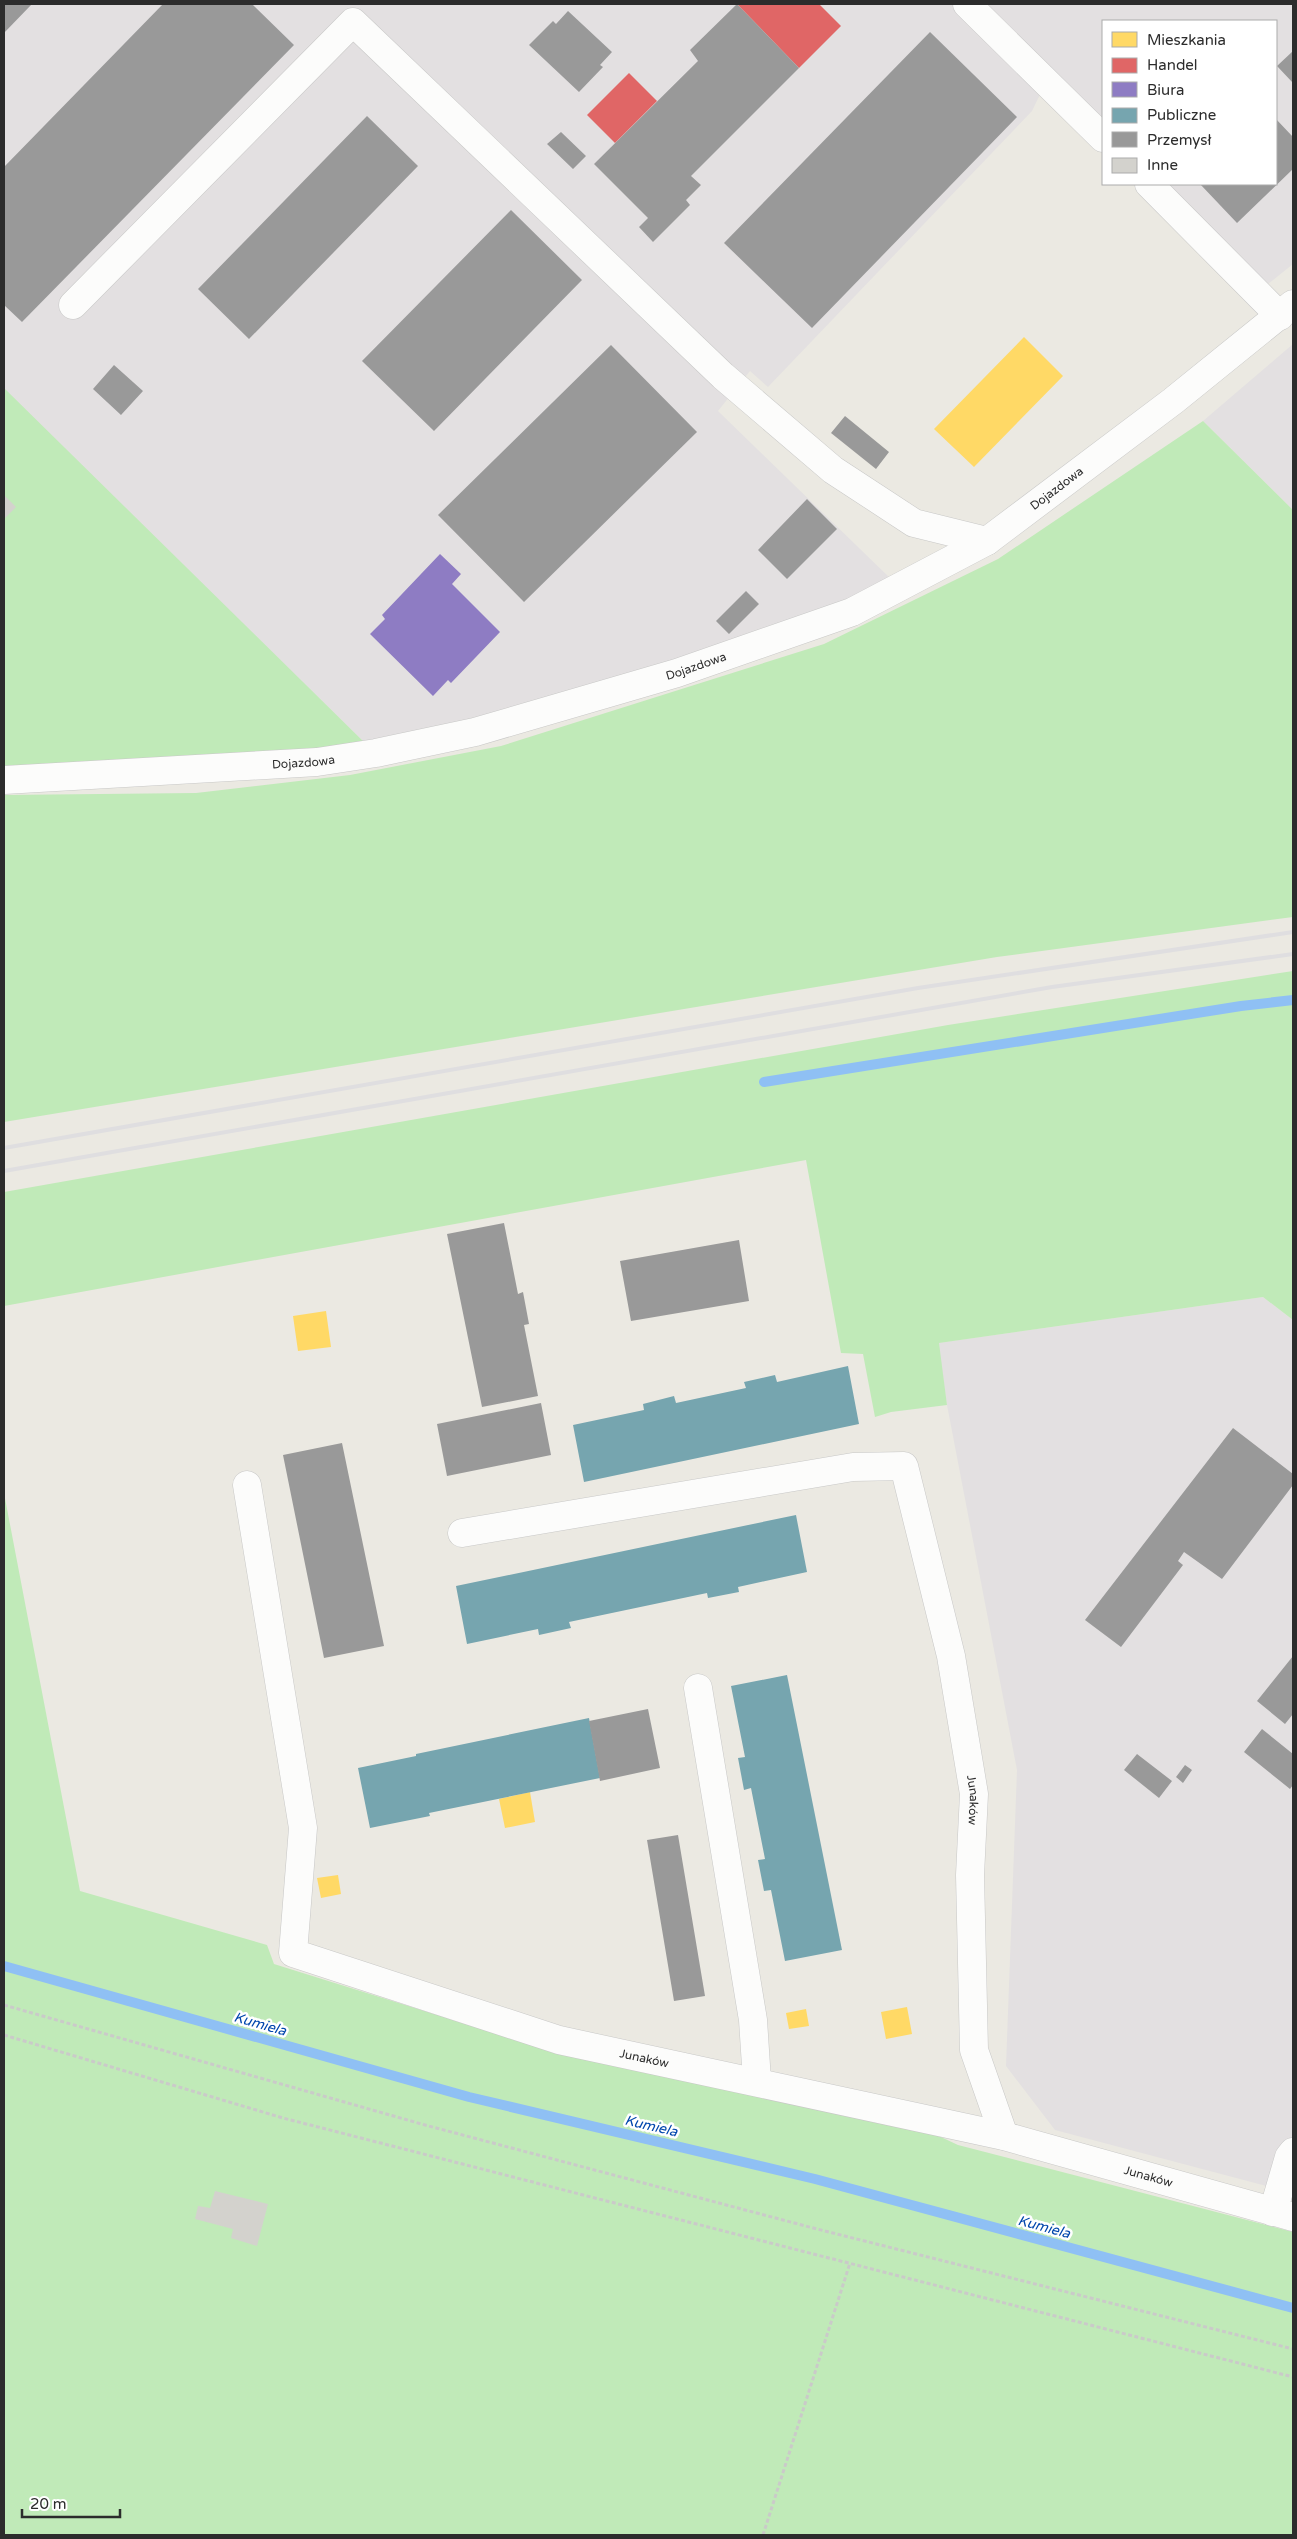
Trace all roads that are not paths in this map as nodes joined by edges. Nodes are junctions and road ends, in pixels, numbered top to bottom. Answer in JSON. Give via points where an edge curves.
{"nodes":[{"id":1,"x":967,"y":4,"type":"edge"},
{"id":2,"x":1102,"y":137,"type":"edge"},
{"id":3,"x":1150,"y":185,"type":"edge"},
{"id":4,"x":73,"y":305,"type":"dead end"},
{"id":5,"x":1287,"y":310,"type":"edge"},
{"id":6,"x":987,"y":541,"type":"junction"},
{"id":7,"x":4,"y":780,"type":"edge"},
{"id":8,"x":247,"y":1485,"type":"dead end"},
{"id":9,"x":462,"y":1533,"type":"dead end"},
{"id":10,"x":698,"y":1688,"type":"dead end"},
{"id":11,"x":757,"y":2082,"type":"junction"},
{"id":12,"x":1004,"y":2136,"type":"junction"},
{"id":13,"x":1293,"y":2152,"type":"edge"},
{"id":14,"x":1283,"y":2214,"type":"edge"}],
"edges":[{"from":1,"to":2,"type":"street"},
{"from":3,"to":5,"type":"street"},
{"from":4,"to":6,"type":"street","via":[[353,22],[723,376],[832,470],[914,523]]},
{"from":5,"to":6,"type":"street","name":"Dojazdowa","via":[[1174,401]]},
{"from":6,"to":7,"type":"street","name":"Dojazdowa","via":[[852,612],[677,673],[475,732],[317,762]]},
{"from":8,"to":11,"type":"street","name":"Junaków","via":[[303,1828],[293,1953],[560,2040]]},
{"from":9,"to":12,"type":"street","name":"Junaków","via":[[854,1467],[904,1466],[951,1656],[974,1794],[970,1874],[974,2050]]},
{"from":10,"to":11,"type":"street","via":[[753,2020]]},
{"from":11,"to":12,"type":"street","name":"Junaków"},
{"from":12,"to":14,"type":"street","name":"Junaków"},
{"from":13,"to":14,"type":"street","via":[[1289,2157]]}]}
